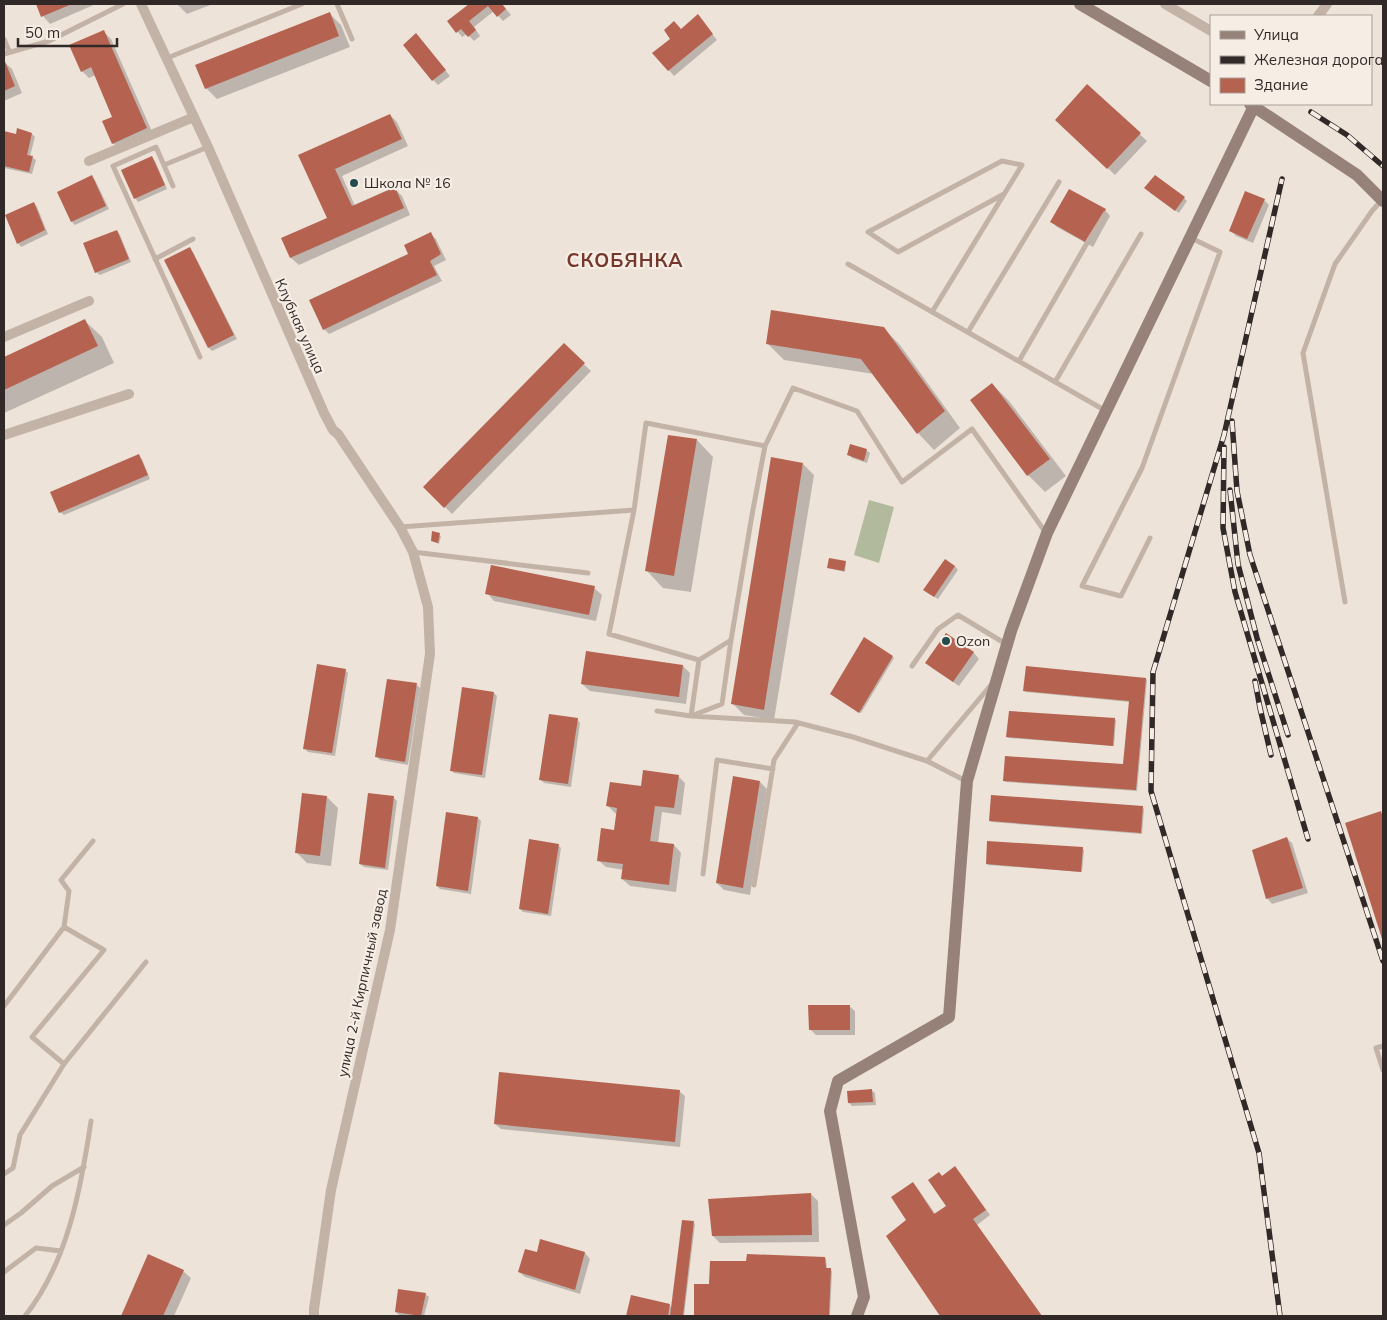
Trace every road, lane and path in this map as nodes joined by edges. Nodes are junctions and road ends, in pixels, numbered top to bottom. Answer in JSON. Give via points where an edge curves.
{"nodes":[{"id":1,"x":123,"y":4,"type":"edge"},
{"id":2,"x":141,"y":4,"type":"edge"},
{"id":3,"x":302,"y":4,"type":"edge"},
{"id":4,"x":337,"y":4,"type":"edge"},
{"id":5,"x":1080,"y":4,"type":"edge"},
{"id":6,"x":1165,"y":4,"type":"edge"},
{"id":7,"x":1327,"y":4,"type":"edge"},
{"id":8,"x":1319,"y":15,"type":"edge"},
{"id":9,"x":1210,"y":30,"type":"edge"},
{"id":10,"x":4,"y":39,"type":"edge"},
{"id":11,"x":352,"y":39,"type":"dead end"},
{"id":12,"x":6,"y":52,"type":"edge"},
{"id":13,"x":167,"y":58,"type":"junction"},
{"id":14,"x":1210,"y":80,"type":"edge"},
{"id":15,"x":1253,"y":105,"type":"edge"},
{"id":16,"x":194,"y":117,"type":"junction"},
{"id":17,"x":208,"y":146,"type":"junction"},
{"id":18,"x":88,"y":161,"type":"dead end"},
{"id":19,"x":164,"y":165,"type":"junction"},
{"id":20,"x":1059,"y":182,"type":"dead end"},
{"id":21,"x":173,"y":186,"type":"dead end"},
{"id":22,"x":1004,"y":194,"type":"junction"},
{"id":23,"x":1383,"y":200,"type":"edge"},
{"id":24,"x":1105,"y":214,"type":"dead end"},
{"id":25,"x":1141,"y":234,"type":"dead end"},
{"id":26,"x":1190,"y":238,"type":"junction"},
{"id":27,"x":193,"y":239,"type":"dead end"},
{"id":28,"x":155,"y":259,"type":"junction"},
{"id":29,"x":848,"y":264,"type":"dead end"},
{"id":30,"x":89,"y":301,"type":"dead end"},
{"id":31,"x":932,"y":312,"type":"junction"},
{"id":32,"x":968,"y":332,"type":"junction"},
{"id":33,"x":4,"y":337,"type":"edge"},
{"id":34,"x":200,"y":357,"type":"dead end"},
{"id":35,"x":1019,"y":361,"type":"junction"},
{"id":36,"x":1055,"y":382,"type":"junction"},
{"id":37,"x":130,"y":394,"type":"dead end"},
{"id":38,"x":1106,"y":411,"type":"junction"},
{"id":39,"x":4,"y":435,"type":"edge"},
{"id":40,"x":766,"y":446,"type":"junction"},
{"id":41,"x":634,"y":510,"type":"junction"},
{"id":42,"x":400,"y":527,"type":"junction"},
{"id":43,"x":1046,"y":533,"type":"junction"},
{"id":44,"x":1150,"y":538,"type":"dead end"},
{"id":45,"x":413,"y":552,"type":"junction"},
{"id":46,"x":588,"y":572,"type":"dead end"},
{"id":47,"x":1345,"y":602,"type":"dead end"},
{"id":48,"x":731,"y":640,"type":"junction"},
{"id":49,"x":1007,"y":644,"type":"junction"},
{"id":50,"x":430,"y":654,"type":"joint"},
{"id":51,"x":699,"y":660,"type":"junction"},
{"id":52,"x":912,"y":666,"type":"dead end"},
{"id":53,"x":997,"y":678,"type":"junction"},
{"id":54,"x":657,"y":712,"type":"dead end"},
{"id":55,"x":691,"y":716,"type":"junction"},
{"id":56,"x":798,"y":723,"type":"junction"},
{"id":57,"x":927,"y":761,"type":"junction"},
{"id":58,"x":773,"y":769,"type":"junction"},
{"id":59,"x":967,"y":782,"type":"junction"},
{"id":60,"x":93,"y":841,"type":"dead end"},
{"id":61,"x":702,"y":874,"type":"dead end"},
{"id":62,"x":754,"y":885,"type":"dead end"},
{"id":63,"x":64,"y":927,"type":"junction"},
{"id":64,"x":146,"y":962,"type":"dead end"},
{"id":65,"x":4,"y":1006,"type":"edge"},
{"id":66,"x":1383,"y":1046,"type":"edge"},
{"id":67,"x":64,"y":1064,"type":"junction"},
{"id":68,"x":1383,"y":1070,"type":"edge"},
{"id":69,"x":90,"y":1121,"type":"dead end"},
{"id":70,"x":84,"y":1167,"type":"junction"},
{"id":71,"x":4,"y":1174,"type":"edge"},
{"id":72,"x":4,"y":1225,"type":"edge"},
{"id":73,"x":61,"y":1251,"type":"junction"},
{"id":74,"x":4,"y":1272,"type":"edge"},
{"id":75,"x":25,"y":1316,"type":"edge"},
{"id":76,"x":314,"y":1316,"type":"edge"},
{"id":77,"x":857,"y":1316,"type":"edge"}],
"edges":[{"from":1,"to":12,"type":"lane","via":[[50,41]]},
{"from":2,"to":13,"type":"street","name":"Клубная улица"},
{"from":3,"to":13,"type":"lane"},
{"from":4,"to":11,"type":"lane"},
{"from":5,"to":14,"type":"street"},
{"from":6,"to":9,"type":"street"},
{"from":7,"to":8,"type":"street"},
{"from":10,"to":12,"type":"lane"},
{"from":13,"to":16,"type":"street","name":"Клубная улица"},
{"from":15,"to":23,"type":"street","via":[[1358,175]]},
{"from":15,"to":26,"type":"street"},
{"from":16,"to":17,"type":"street","name":"Клубная улица"},
{"from":16,"to":18,"type":"street"},
{"from":17,"to":19,"type":"lane"},
{"from":17,"to":42,"type":"street","name":"Клубная улица","via":[[324,414]]},
{"from":19,"to":21,"type":"lane"},
{"from":19,"to":28,"type":"lane","via":[[156,147],[113,166]]},
{"from":20,"to":32,"type":"lane"},
{"from":22,"to":22,"type":"lane","via":[[1022,165],[1002,161],[868,232],[898,252]]},
{"from":22,"to":31,"type":"lane"},
{"from":23,"to":47,"type":"lane","via":[[1335,264],[1303,353]]},
{"from":24,"to":35,"type":"lane"},
{"from":25,"to":36,"type":"lane"},
{"from":26,"to":38,"type":"street"},
{"from":26,"to":44,"type":"lane","via":[[1220,252],[1142,468],[1082,586],[1121,596]]},
{"from":27,"to":28,"type":"lane"},
{"from":28,"to":34,"type":"lane"},
{"from":29,"to":31,"type":"lane"},
{"from":30,"to":33,"type":"street"},
{"from":31,"to":32,"type":"lane"},
{"from":32,"to":35,"type":"lane"},
{"from":35,"to":36,"type":"lane"},
{"from":36,"to":38,"type":"lane"},
{"from":37,"to":39,"type":"street"},
{"from":38,"to":43,"type":"street"},
{"from":40,"to":41,"type":"lane","via":[[646,423]]},
{"from":40,"to":43,"type":"lane","via":[[794,388],[857,411],[902,482],[972,428]]},
{"from":40,"to":48,"type":"lane"},
{"from":41,"to":42,"type":"lane"},
{"from":41,"to":51,"type":"lane","via":[[609,634]]},
{"from":42,"to":45,"type":"street","name":"Клубная улица"},
{"from":43,"to":49,"type":"street"},
{"from":45,"to":46,"type":"lane"},
{"from":45,"to":50,"type":"street","name":"Клубная улица","via":[[428,607]]},
{"from":48,"to":51,"type":"lane"},
{"from":48,"to":55,"type":"lane","via":[[722,704]]},
{"from":49,"to":52,"type":"lane","via":[[958,614],[938,629]]},
{"from":49,"to":53,"type":"street"},
{"from":50,"to":76,"type":"street","name":"улица 2-й Кирпичный завод","via":[[390,930],[331,1190]]},
{"from":51,"to":55,"type":"lane"},
{"from":53,"to":57,"type":"lane"},
{"from":53,"to":59,"type":"street"},
{"from":54,"to":55,"type":"lane"},
{"from":55,"to":56,"type":"lane"},
{"from":56,"to":57,"type":"lane","via":[[853,736]]},
{"from":56,"to":58,"type":"lane","via":[[774,760]]},
{"from":57,"to":59,"type":"lane"},
{"from":58,"to":61,"type":"lane","via":[[717,760]]},
{"from":58,"to":62,"type":"lane"},
{"from":59,"to":77,"type":"street","via":[[949,1017],[838,1081],[830,1111],[864,1297]]},
{"from":60,"to":63,"type":"lane","via":[[61,880],[69,891]]},
{"from":63,"to":65,"type":"lane"},
{"from":63,"to":67,"type":"lane","via":[[104,950],[32,1037]]},
{"from":64,"to":67,"type":"lane"},
{"from":66,"to":68,"type":"lane","via":[[1376,1048]]},
{"from":67,"to":71,"type":"lane","via":[[20,1136],[13,1168]]},
{"from":69,"to":70,"type":"lane"},
{"from":70,"to":72,"type":"lane","via":[[52,1186]]},
{"from":70,"to":73,"type":"lane"},
{"from":73,"to":74,"type":"lane","via":[[36,1248]]},
{"from":73,"to":75,"type":"lane"}]}
